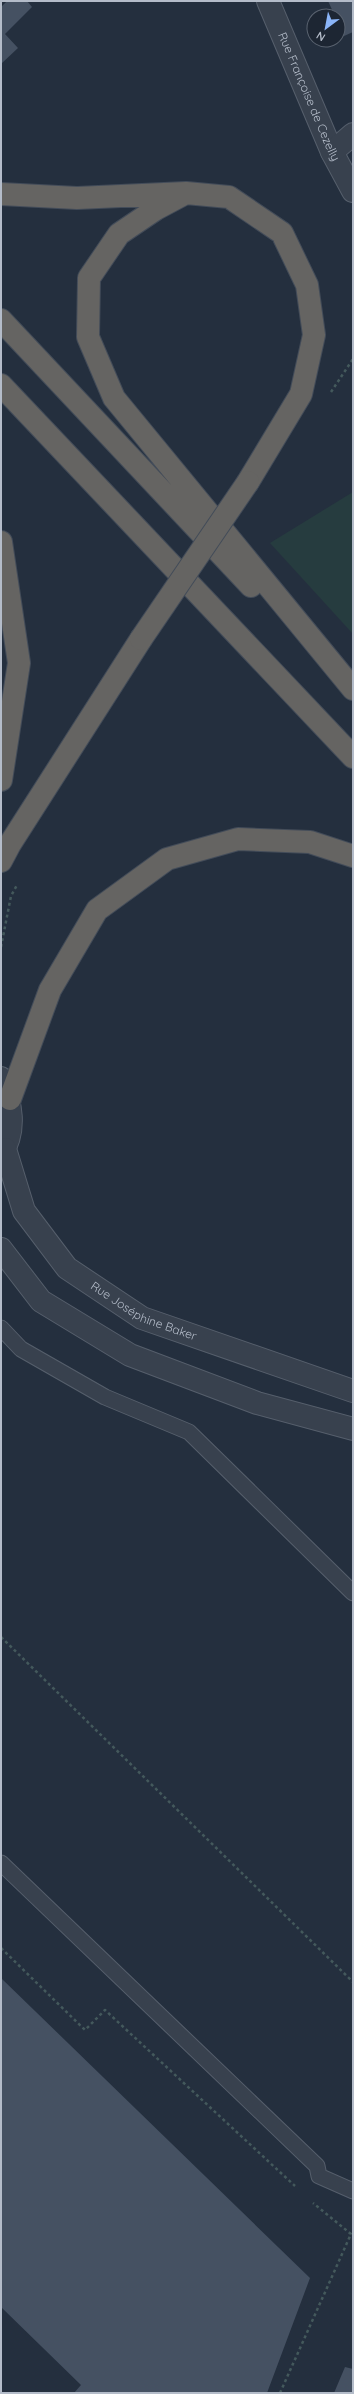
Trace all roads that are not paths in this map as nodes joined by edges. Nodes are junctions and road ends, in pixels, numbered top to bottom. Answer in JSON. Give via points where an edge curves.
{"nodes":[{"id":1,"x":268,"y":1,"type":"edge"},
{"id":2,"x":353,"y":134,"type":"edge"},
{"id":3,"x":332,"y":152,"type":"junction"},
{"id":4,"x":353,"y":191,"type":"edge"},
{"id":5,"x":186,"y":193,"type":"junction"},
{"id":6,"x":1,"y":194,"type":"edge"},
{"id":7,"x":1,"y":320,"type":"edge"},
{"id":8,"x":1,"y":385,"type":"edge"},
{"id":9,"x":1,"y":542,"type":"edge"},
{"id":10,"x":353,"y":689,"type":"edge"},
{"id":11,"x":353,"y":695,"type":"edge"},
{"id":12,"x":353,"y":757,"type":"edge"},
{"id":13,"x":1,"y":780,"type":"edge"},
{"id":14,"x":353,"y":856,"type":"edge"},
{"id":15,"x":1,"y":861,"type":"edge"},
{"id":16,"x":1,"y":1078,"type":"edge"},
{"id":17,"x":10,"y":1099,"type":"junction"},
{"id":18,"x":3,"y":1152,"type":"edge"},
{"id":19,"x":1,"y":1249,"type":"edge"},
{"id":20,"x":1,"y":1328,"type":"edge"},
{"id":21,"x":353,"y":1391,"type":"edge"},
{"id":22,"x":353,"y":1429,"type":"edge"},
{"id":23,"x":353,"y":1592,"type":"edge"},
{"id":24,"x":1,"y":1864,"type":"edge"},
{"id":25,"x":353,"y":2191,"type":"edge"}],
"edges":[{"from":1,"to":3,"type":"street","name":"Rue Françoise de Cezelly"},
{"from":2,"to":3,"type":"street"},
{"from":3,"to":4,"type":"street","name":"Rue Françoise de Cezelly"},
{"from":5,"to":6,"type":"highway","via":[[77,198]]},
{"from":5,"to":10,"type":"highway","via":[[156,209],[119,234],[89,278],[88,337],[114,398]]},
{"from":5,"to":15,"type":"highway","bridge":true,"via":[[229,197],[282,233],[307,285],[314,335],[301,394],[248,482],[141,639]]},
{"from":7,"to":11,"type":"highway"},
{"from":8,"to":12,"type":"highway"},
{"from":9,"to":13,"type":"highway","via":[[19,663]]},
{"from":14,"to":17,"type":"highway","via":[[310,842],[238,839],[167,860],[97,910],[50,990]]},
{"from":16,"to":17,"type":"street"},
{"from":17,"to":18,"type":"street","via":[[12,1124]]},
{"from":18,"to":21,"type":"street","name":"Rue Joséphine Baker","via":[[24,1211],[67,1268],[142,1318]]},
{"from":19,"to":22,"type":"street","via":[[40,1301],[130,1355],[257,1402]]},
{"from":20,"to":23,"type":"lane","via":[[21,1349],[105,1397],[190,1432]]},
{"from":24,"to":25,"type":"lane","via":[[316,2166],[319,2176]]}]}
